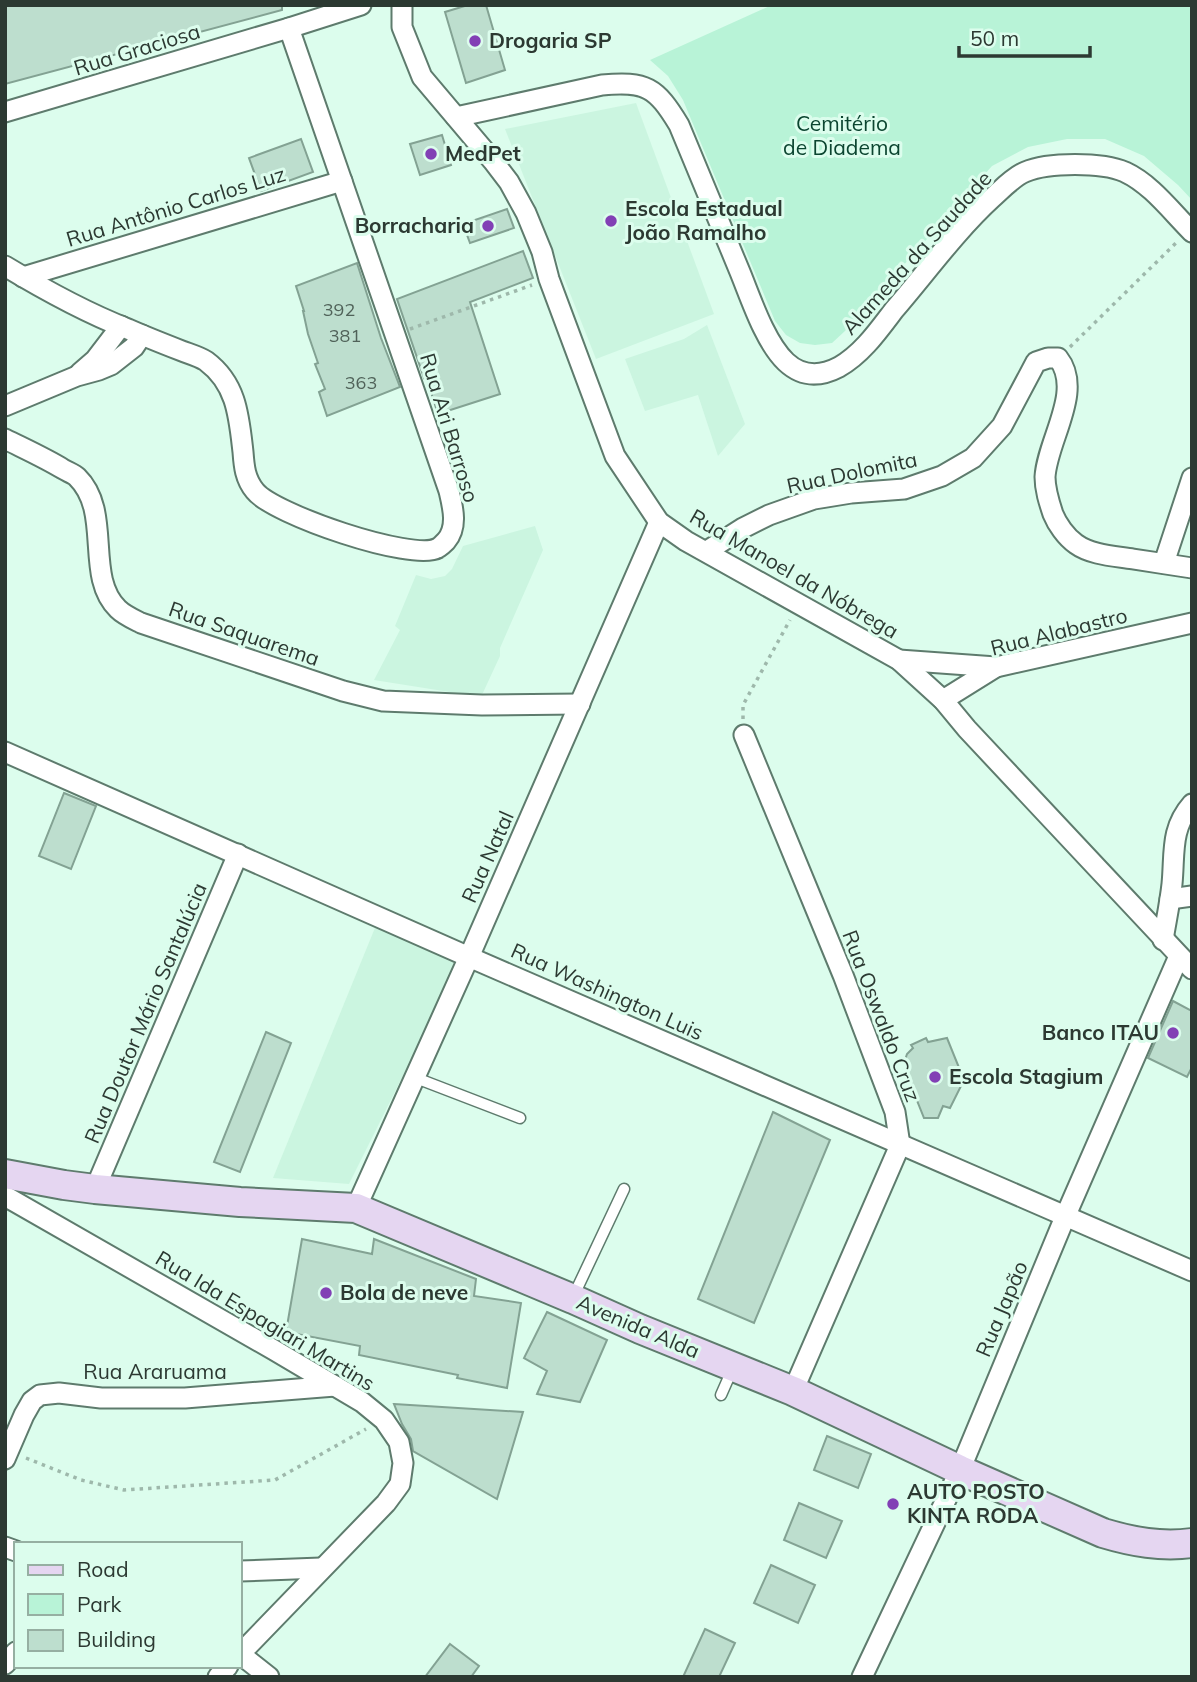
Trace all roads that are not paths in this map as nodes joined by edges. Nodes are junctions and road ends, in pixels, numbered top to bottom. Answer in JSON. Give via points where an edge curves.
{"nodes":[{"id":1,"x":361,"y":5,"type":"edge"},
{"id":2,"x":402,"y":5,"type":"edge"},
{"id":3,"x":289,"y":28,"type":"junction"},
{"id":4,"x":5,"y":112,"type":"edge"},
{"id":5,"x":456,"y":117,"type":"junction"},
{"id":6,"x":342,"y":181,"type":"junction"},
{"id":7,"x":1191,"y":231,"type":"edge"},
{"id":8,"x":5,"y":266,"type":"edge"},
{"id":9,"x":23,"y":277,"type":"junction"},
{"id":10,"x":121,"y":326,"type":"junction"},
{"id":11,"x":142,"y":335,"type":"junction"},
{"id":12,"x":78,"y":376,"type":"junction"},
{"id":13,"x":5,"y":406,"type":"edge"},
{"id":14,"x":5,"y":439,"type":"edge"},
{"id":15,"x":1192,"y":478,"type":"edge"},
{"id":16,"x":659,"y":522,"type":"junction"},
{"id":17,"x":707,"y":551,"type":"junction"},
{"id":18,"x":1164,"y":564,"type":"junction"},
{"id":19,"x":1192,"y":568,"type":"edge"},
{"id":20,"x":1192,"y":623,"type":"edge"},
{"id":21,"x":899,"y":660,"type":"junction"},
{"id":22,"x":996,"y":667,"type":"junction"},
{"id":23,"x":943,"y":700,"type":"junction"},
{"id":24,"x":580,"y":704,"type":"junction"},
{"id":25,"x":744,"y":735,"type":"road end"},
{"id":26,"x":5,"y":752,"type":"edge"},
{"id":27,"x":1192,"y":804,"type":"edge"},
{"id":28,"x":239,"y":854,"type":"junction"},
{"id":29,"x":1192,"y":896,"type":"edge"},
{"id":30,"x":1170,"y":900,"type":"junction"},
{"id":31,"x":1163,"y":940,"type":"junction"},
{"id":32,"x":469,"y":957,"type":"junction"},
{"id":33,"x":1185,"y":963,"type":"edge"},
{"id":34,"x":415,"y":1078,"type":"junction"},
{"id":35,"x":520,"y":1118,"type":"dead end"},
{"id":36,"x":900,"y":1145,"type":"junction"},
{"id":37,"x":5,"y":1159,"type":"edge"},
{"id":38,"x":5,"y":1174,"type":"edge"},
{"id":39,"x":64,"y":1185,"type":"junction"},
{"id":40,"x":95,"y":1189,"type":"junction"},
{"id":41,"x":624,"y":1189,"type":"dead end"},
{"id":42,"x":5,"y":1196,"type":"edge"},
{"id":43,"x":356,"y":1208,"type":"junction"},
{"id":44,"x":1065,"y":1217,"type":"junction"},
{"id":45,"x":1192,"y":1271,"type":"edge"},
{"id":46,"x":573,"y":1299,"type":"junction"},
{"id":47,"x":734,"y":1367,"type":"junction"},
{"id":48,"x":335,"y":1386,"type":"junction"},
{"id":49,"x":793,"y":1391,"type":"junction"},
{"id":50,"x":721,"y":1395,"type":"dead end"},
{"id":51,"x":7,"y":1455,"type":"edge"},
{"id":52,"x":960,"y":1470,"type":"junction"},
{"id":53,"x":1192,"y":1543,"type":"edge"},
{"id":54,"x":321,"y":1568,"type":"junction"},
{"id":55,"x":242,"y":1571,"type":"edge"},
{"id":56,"x":242,"y":1652,"type":"edge"},
{"id":57,"x":242,"y":1656,"type":"edge"},
{"id":58,"x":269,"y":1677,"type":"edge"},
{"id":59,"x":862,"y":1677,"type":"edge"}],
"edges":[{"from":1,"to":3,"type":"street","name":"Rua Graciosa"},
{"from":2,"to":5,"type":"street","name":"Rua Manoel da Nóbrega","via":[[402,27],[422,77]]},
{"from":3,"to":4,"type":"street","name":"Rua Graciosa"},
{"from":3,"to":6,"type":"street","name":"Rua Ari Barroso"},
{"from":5,"to":7,"type":"street","name":"Alameda da Saudade","via":[[601,85],[647,87],[665,102],[679,125],[772,344],[801,373],[821,374],[860,351],[951,242],[1024,172],[1072,164],[1124,172],[1146,185]]},
{"from":5,"to":16,"type":"street","name":"Rua Manoel da Nóbrega","via":[[493,161],[526,213],[615,456]]},
{"from":6,"to":9,"type":"street","name":"Rua Antônio Carlos Luz"},
{"from":6,"to":11,"type":"street","name":"Rua Ari Barroso","via":[[449,491],[452,534],[439,548],[404,549],[314,524],[256,493],[246,476],[233,393],[222,377],[206,361]]},
{"from":8,"to":9,"type":"street","name":"Rua Ari Barroso"},
{"from":9,"to":10,"type":"street","name":"Rua Ari Barroso"},
{"from":10,"to":11,"type":"street","name":"Rua Ari Barroso"},
{"from":10,"to":12,"type":"street"},
{"from":11,"to":12,"type":"street","via":[[122,358]]},
{"from":12,"to":13,"type":"street"},
{"from":14,"to":24,"type":"street","name":"Rua Saquarema","via":[[77,477],[90,495],[105,593],[119,611],[141,623],[364,698],[407,703]]},
{"from":15,"to":18,"type":"street"},
{"from":16,"to":17,"type":"street","name":"Rua Manoel da Nóbrega"},
{"from":16,"to":24,"type":"street","name":"Rua Natal"},
{"from":17,"to":18,"type":"street","name":"Rua Dolomita","via":[[768,515],[814,499],[904,489],[942,476],[973,458],[1002,426],[1036,362],[1058,358],[1068,376],[1067,399],[1045,478],[1057,523],[1076,544],[1095,553]]},
{"from":17,"to":21,"type":"street","name":"Rua Manoel da Nóbrega"},
{"from":18,"to":19,"type":"street"},
{"from":20,"to":22,"type":"street","name":"Rua Alabastro"},
{"from":21,"to":22,"type":"street"},
{"from":21,"to":23,"type":"street","name":"Rua Manoel da Nóbrega"},
{"from":22,"to":23,"type":"street","name":"Rua Alabastro"},
{"from":23,"to":31,"type":"street","name":"Rua Manoel da Nóbrega"},
{"from":24,"to":32,"type":"street","name":"Rua Natal"},
{"from":25,"to":36,"type":"street","name":"Rua Oswaldo Cruz","via":[[848,987],[895,1112]]},
{"from":26,"to":28,"type":"street","name":"Rua Washington Luis"},
{"from":27,"to":30,"type":"street","via":[[1179,822],[1173,847]]},
{"from":28,"to":32,"type":"street","name":"Rua Washington Luis"},
{"from":28,"to":40,"type":"street","name":"Rua Doutor Mário Santalúcia"},
{"from":29,"to":30,"type":"street"},
{"from":30,"to":31,"type":"street"},
{"from":31,"to":33,"type":"street","name":"Rua Manoel da Nóbrega"},
{"from":32,"to":34,"type":"street","name":"Rua Natal"},
{"from":32,"to":36,"type":"street","name":"Rua Washington Luis"},
{"from":33,"to":44,"type":"street","name":"Rua Japão"},
{"from":34,"to":35,"type":"lane"},
{"from":34,"to":43,"type":"street","name":"Rua Natal"},
{"from":36,"to":44,"type":"street","name":"Rua Washington Luis"},
{"from":36,"to":49,"type":"street"},
{"from":37,"to":39,"type":"main road","name":"Avenida Alda"},
{"from":38,"to":39,"type":"main road","name":"Avenida Alda"},
{"from":39,"to":40,"type":"main road","name":"Avenida Alda"},
{"from":40,"to":43,"type":"main road","name":"Avenida Alda"},
{"from":41,"to":46,"type":"lane"},
{"from":42,"to":48,"type":"street","name":"Rua Ida Espagiari Martins"},
{"from":43,"to":46,"type":"main road","name":"Avenida Alda"},
{"from":44,"to":45,"type":"street","name":"Rua Washington Luis"},
{"from":44,"to":52,"type":"street","name":"Rua Japão"},
{"from":46,"to":47,"type":"main road","name":"Avenida Alda"},
{"from":47,"to":49,"type":"main road","name":"Avenida Alda"},
{"from":47,"to":50,"type":"lane"},
{"from":48,"to":51,"type":"street","name":"Rua Araruama","via":[[185,1398],[48,1393],[32,1401]]},
{"from":48,"to":54,"type":"street","name":"Rua Ida Espagiari Martins","via":[[384,1420],[399,1442],[403,1463],[400,1483],[386,1503]]},
{"from":49,"to":52,"type":"main road","name":"Avenida Alda"},
{"from":52,"to":53,"type":"main road","name":"Avenida Alda","via":[[1103,1533],[1170,1546]]},
{"from":52,"to":59,"type":"street","name":"Rua Japão"},
{"from":54,"to":55,"type":"street"},
{"from":54,"to":56,"type":"street","name":"Rua Ida Espagiari Martins"},
{"from":57,"to":58,"type":"street"}]}
